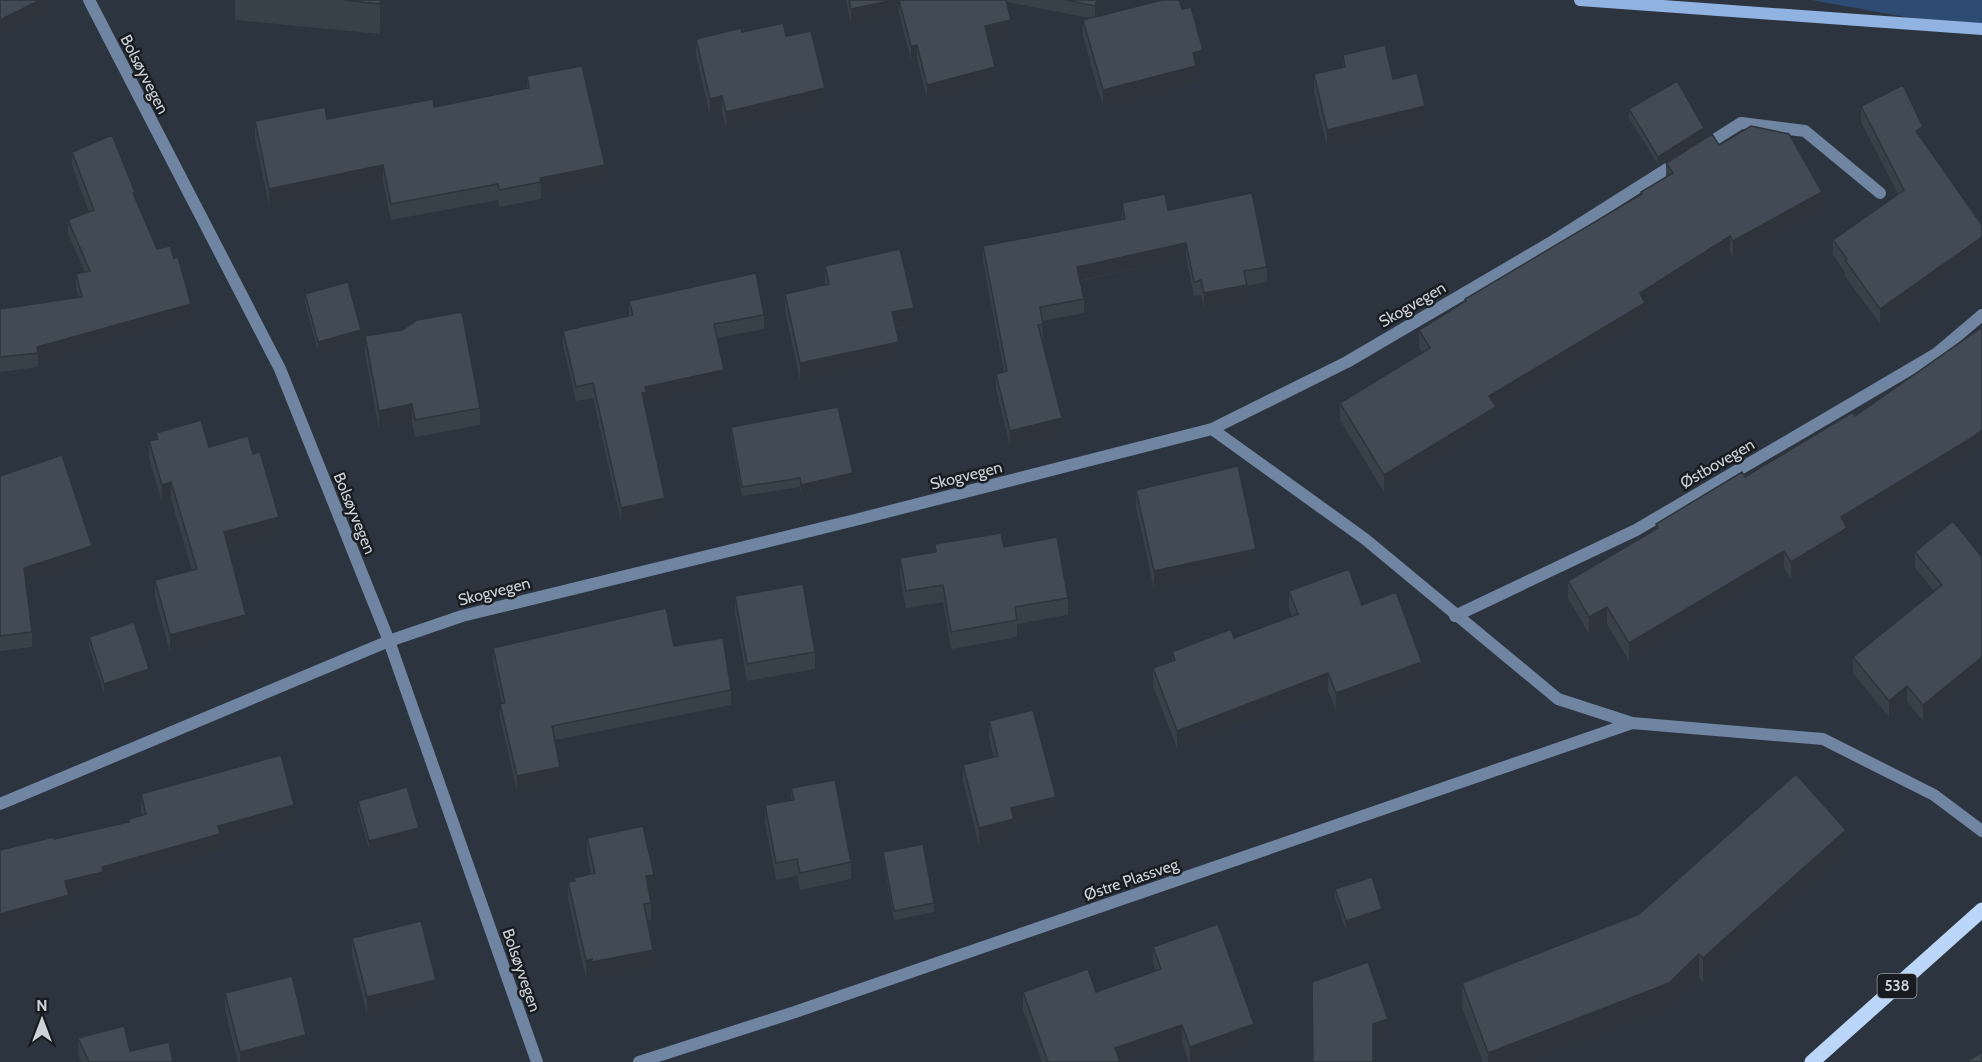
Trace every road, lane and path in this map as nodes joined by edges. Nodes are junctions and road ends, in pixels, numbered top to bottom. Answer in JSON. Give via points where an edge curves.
{"nodes":[{"id":1,"x":89,"y":0,"type":"edge"},
{"id":2,"x":1580,"y":0,"type":"edge"},
{"id":3,"x":1982,"y":29,"type":"edge"},
{"id":4,"x":1880,"y":193,"type":"dead end"},
{"id":5,"x":1982,"y":315,"type":"edge"},
{"id":6,"x":1212,"y":429,"type":"junction"},
{"id":7,"x":1455,"y":616,"type":"junction"},
{"id":8,"x":389,"y":641,"type":"junction"},
{"id":9,"x":1632,"y":723,"type":"junction"},
{"id":10,"x":0,"y":804,"type":"edge"},
{"id":11,"x":1982,"y":831,"type":"edge"},
{"id":12,"x":1982,"y":910,"type":"edge"},
{"id":13,"x":537,"y":1062,"type":"edge"},
{"id":14,"x":639,"y":1062,"type":"edge"},
{"id":15,"x":1812,"y":1062,"type":"edge"}],
"edges":[{"from":1,"to":8,"type":"street","name":"Bolsøyvegen","via":[[280,369]]},
{"from":2,"to":3,"type":"main road"},
{"from":4,"to":6,"type":"street","name":"Skogvegen","via":[[1805,131],[1741,123],[1550,243],[1357,356]]},
{"from":5,"to":7,"type":"street","name":"Østbovegen","via":[[1936,354],[1636,530]]},
{"from":6,"to":7,"type":"street","via":[[1365,539]]},
{"from":6,"to":8,"type":"street","name":"Skogvegen","via":[[462,616]]},
{"from":7,"to":9,"type":"street","via":[[1558,699]]},
{"from":8,"to":10,"type":"street","name":"Skogvegen"},
{"from":8,"to":13,"type":"street","name":"Bolsøyvegen"},
{"from":9,"to":11,"type":"street","via":[[1823,739],[1934,795]]},
{"from":9,"to":14,"type":"street","name":"Østre Plassveg","via":[[795,1012]]},
{"from":12,"to":15,"type":"main road","number":"538"}]}
